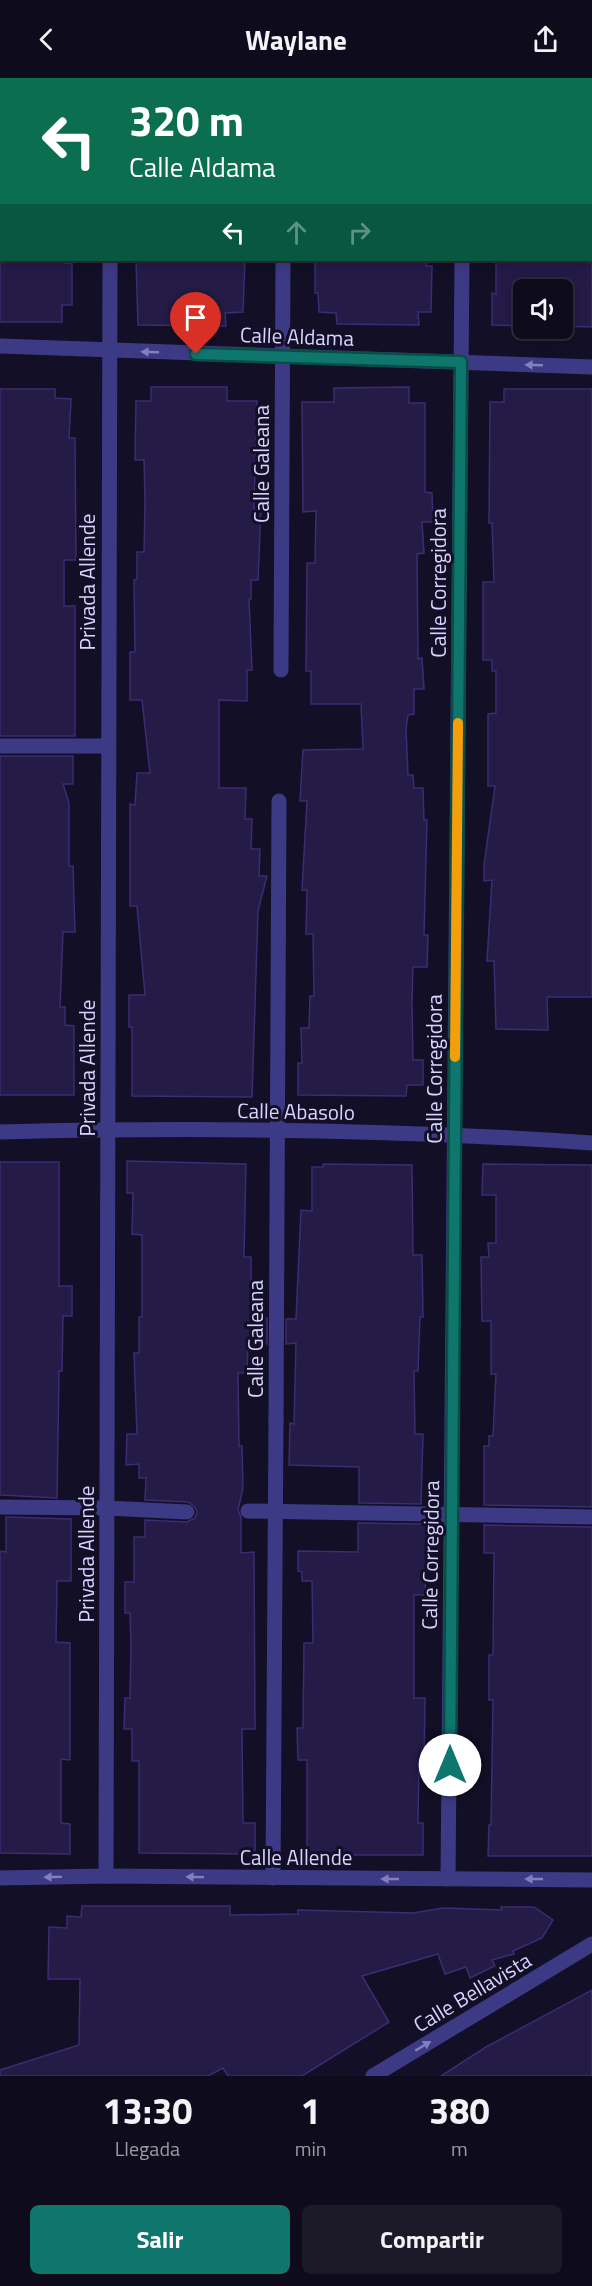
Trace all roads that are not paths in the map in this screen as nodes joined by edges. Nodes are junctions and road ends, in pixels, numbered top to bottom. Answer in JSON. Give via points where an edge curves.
{"nodes":[{"id":1,"x":110,"y":261,"type":"edge"},
{"id":2,"x":283,"y":261,"type":"edge"},
{"id":3,"x":462,"y":261,"type":"edge"},
{"id":4,"x":0,"y":346,"type":"edge"},
{"id":5,"x":109,"y":351,"type":"junction"},
{"id":6,"x":282,"y":356,"type":"junction"},
{"id":7,"x":461,"y":362,"type":"junction"},
{"id":8,"x":592,"y":367,"type":"edge"},
{"id":9,"x":281,"y":670,"type":"dead end"},
{"id":10,"x":0,"y":746,"type":"edge"},
{"id":11,"x":107,"y":746,"type":"junction"},
{"id":12,"x":279,"y":801,"type":"dead end"},
{"id":13,"x":108,"y":1129,"type":"junction"},
{"id":14,"x":0,"y":1132,"type":"edge"},
{"id":15,"x":277,"y":1132,"type":"junction"},
{"id":16,"x":455,"y":1133,"type":"junction"},
{"id":17,"x":592,"y":1143,"type":"edge"},
{"id":18,"x":0,"y":1508,"type":"edge"},
{"id":19,"x":107,"y":1508,"type":"junction"},
{"id":20,"x":248,"y":1511,"type":"dead end"},
{"id":21,"x":275,"y":1511,"type":"junction"},
{"id":22,"x":187,"y":1512,"type":"dead end"},
{"id":23,"x":452,"y":1513,"type":"junction"},
{"id":24,"x":592,"y":1517,"type":"edge"},
{"id":25,"x":106,"y":1876,"type":"junction"},
{"id":26,"x":0,"y":1878,"type":"edge"},
{"id":27,"x":273,"y":1878,"type":"junction"},
{"id":28,"x":448,"y":1879,"type":"junction"},
{"id":29,"x":592,"y":1880,"type":"edge"},
{"id":30,"x":592,"y":1944,"type":"edge"},
{"id":31,"x":373,"y":2076,"type":"edge"}],
"edges":[{"from":1,"to":5,"type":"street","name":"Privada Allende"},
{"from":2,"to":6,"type":"street","name":"Calle Galeana"},
{"from":3,"to":7,"type":"street","name":"Calle Corregidora"},
{"from":4,"to":5,"type":"street","name":"Calle Aldama"},
{"from":6,"to":5,"type":"street","name":"Calle Aldama","one_way":true},
{"from":5,"to":11,"type":"street","name":"Privada Allende"},
{"from":6,"to":7,"type":"street","name":"Calle Aldama"},
{"from":6,"to":9,"type":"street","name":"Calle Galeana"},
{"from":8,"to":7,"type":"street","name":"Calle Aldama","one_way":true},
{"from":7,"to":16,"type":"street","name":"Calle Corregidora"},
{"from":10,"to":11,"type":"street"},
{"from":11,"to":13,"type":"street","name":"Privada Allende"},
{"from":12,"to":15,"type":"street","name":"Calle Galeana"},
{"from":13,"to":14,"type":"street","name":"Calle Abasolo"},
{"from":13,"to":15,"type":"street","name":"Calle Abasolo"},
{"from":13,"to":19,"type":"street","name":"Privada Allende"},
{"from":15,"to":16,"type":"street","name":"Calle Abasolo"},
{"from":15,"to":21,"type":"street","name":"Calle Galeana"},
{"from":16,"to":17,"type":"street","name":"Calle Abasolo"},
{"from":16,"to":23,"type":"street","name":"Calle Corregidora"},
{"from":18,"to":19,"type":"street"},
{"from":19,"to":22,"type":"street"},
{"from":19,"to":25,"type":"street","name":"Privada Allende"},
{"from":20,"to":21,"type":"street"},
{"from":21,"to":23,"type":"street"},
{"from":21,"to":27,"type":"street","name":"Calle Galeana"},
{"from":23,"to":24,"type":"street"},
{"from":23,"to":28,"type":"street","name":"Calle Corregidora"},
{"from":25,"to":26,"type":"street","name":"Calle Allende","one_way":true},
{"from":27,"to":25,"type":"street","name":"Calle Allende","one_way":true},
{"from":28,"to":27,"type":"street","name":"Calle Allende","one_way":true},
{"from":29,"to":28,"type":"street","name":"Calle Allende","one_way":true},
{"from":31,"to":30,"type":"street","name":"Calle Bellavista","one_way":true}]}
